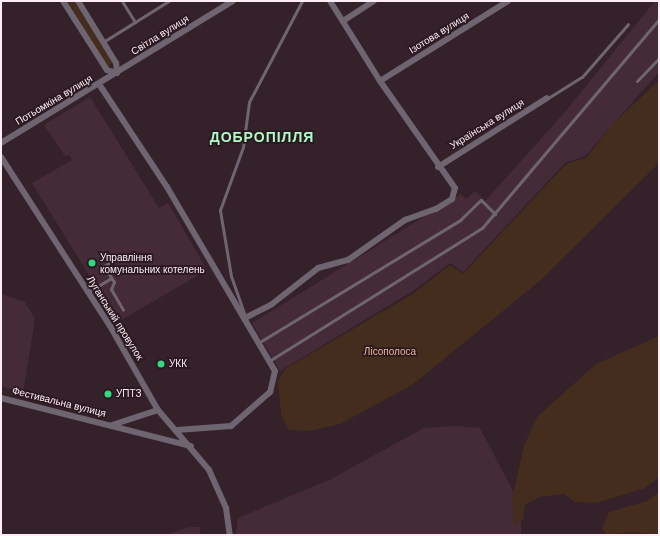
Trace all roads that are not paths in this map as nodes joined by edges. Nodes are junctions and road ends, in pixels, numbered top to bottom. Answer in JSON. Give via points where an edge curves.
{"nodes":[{"id":1,"x":64,"y":1,"type":"edge"},
{"id":2,"x":78,"y":1,"type":"edge"},
{"id":3,"x":122,"y":1,"type":"edge"},
{"id":4,"x":169,"y":1,"type":"edge"},
{"id":5,"x":233,"y":1,"type":"edge"},
{"id":6,"x":302,"y":1,"type":"edge"},
{"id":7,"x":330,"y":1,"type":"edge"},
{"id":8,"x":374,"y":1,"type":"edge"},
{"id":9,"x":508,"y":1,"type":"edge"},
{"id":10,"x":659,"y":19,"type":"edge"},
{"id":11,"x":343,"y":21,"type":"junction"},
{"id":12,"x":135,"y":22,"type":"junction"},
{"id":13,"x":628,"y":24,"type":"dead end"},
{"id":14,"x":103,"y":42,"type":"junction"},
{"id":15,"x":659,"y":58,"type":"edge"},
{"id":16,"x":117,"y":74,"type":"junction"},
{"id":17,"x":380,"y":81,"type":"junction"},
{"id":18,"x":637,"y":81,"type":"dead end"},
{"id":19,"x":99,"y":84,"type":"junction"},
{"id":20,"x":547,"y":98,"type":"joint"},
{"id":21,"x":1,"y":143,"type":"edge"},
{"id":22,"x":1,"y":157,"type":"edge"},
{"id":23,"x":438,"y":167,"type":"junction"},
{"id":24,"x":495,"y":214,"type":"junction"},
{"id":25,"x":120,"y":256,"type":"dead end"},
{"id":26,"x":111,"y":278,"type":"junction"},
{"id":27,"x":88,"y":292,"type":"junction"},
{"id":28,"x":123,"y":310,"type":"dead end"},
{"id":29,"x":245,"y":318,"type":"junction"},
{"id":30,"x":258,"y":344,"type":"junction"},
{"id":31,"x":269,"y":361,"type":"junction"},
{"id":32,"x":1,"y":398,"type":"edge"},
{"id":33,"x":158,"y":410,"type":"junction"},
{"id":34,"x":112,"y":426,"type":"junction"},
{"id":35,"x":177,"y":430,"type":"junction"},
{"id":36,"x":191,"y":446,"type":"junction"},
{"id":37,"x":230,"y":535,"type":"edge"}],
"edges":[{"from":1,"to":16,"type":"street","via":[[107,70]]},
{"from":2,"to":14,"type":"street"},
{"from":3,"to":12,"type":"lane"},
{"from":4,"to":12,"type":"lane"},
{"from":5,"to":16,"type":"street","name":"Світла вулиця"},
{"from":6,"to":29,"type":"lane","via":[[249,102],[243,148],[220,210],[231,276]]},
{"from":7,"to":11,"type":"street"},
{"from":8,"to":11,"type":"street"},
{"from":9,"to":17,"type":"street","name":"Ізотова вулиця"},
{"from":10,"to":24,"type":"lane"},
{"from":11,"to":17,"type":"street"},
{"from":12,"to":14,"type":"lane"},
{"from":13,"to":20,"type":"lane","via":[[582,76]]},
{"from":14,"to":16,"type":"street","via":[[116,63]]},
{"from":15,"to":18,"type":"lane"},
{"from":16,"to":19,"type":"street","name":"Потьомкіна вулиця"},
{"from":17,"to":23,"type":"street"},
{"from":19,"to":21,"type":"street","name":"Потьомкіна вулиця"},
{"from":19,"to":29,"type":"street","via":[[167,187]]},
{"from":20,"to":23,"type":"street","name":"Українська вулиця"},
{"from":22,"to":27,"type":"street","name":"Луганський провулок"},
{"from":23,"to":29,"type":"street","via":[[456,188],[452,199],[405,220],[348,260],[318,268],[272,304]]},
{"from":24,"to":30,"type":"lane","via":[[482,200],[460,220]]},
{"from":24,"to":31,"type":"lane","via":[[470,237]]},
{"from":25,"to":26,"type":"lane","via":[[104,266]]},
{"from":26,"to":27,"type":"lane"},
{"from":26,"to":28,"type":"lane","via":[[111,289]]},
{"from":27,"to":33,"type":"street","name":"Луганський провулок"},
{"from":29,"to":30,"type":"street"},
{"from":30,"to":31,"type":"street"},
{"from":31,"to":35,"type":"street","via":[[276,379],[256,408],[231,426]]},
{"from":32,"to":34,"type":"street","name":"Фестивальна вулиця"},
{"from":33,"to":34,"type":"street","name":"Фестивальна вулиця"},
{"from":33,"to":35,"type":"street"},
{"from":34,"to":36,"type":"street","name":"Фестивальна вулиця"},
{"from":35,"to":36,"type":"street"},
{"from":36,"to":37,"type":"street","via":[[209,470],[226,508]]}]}
